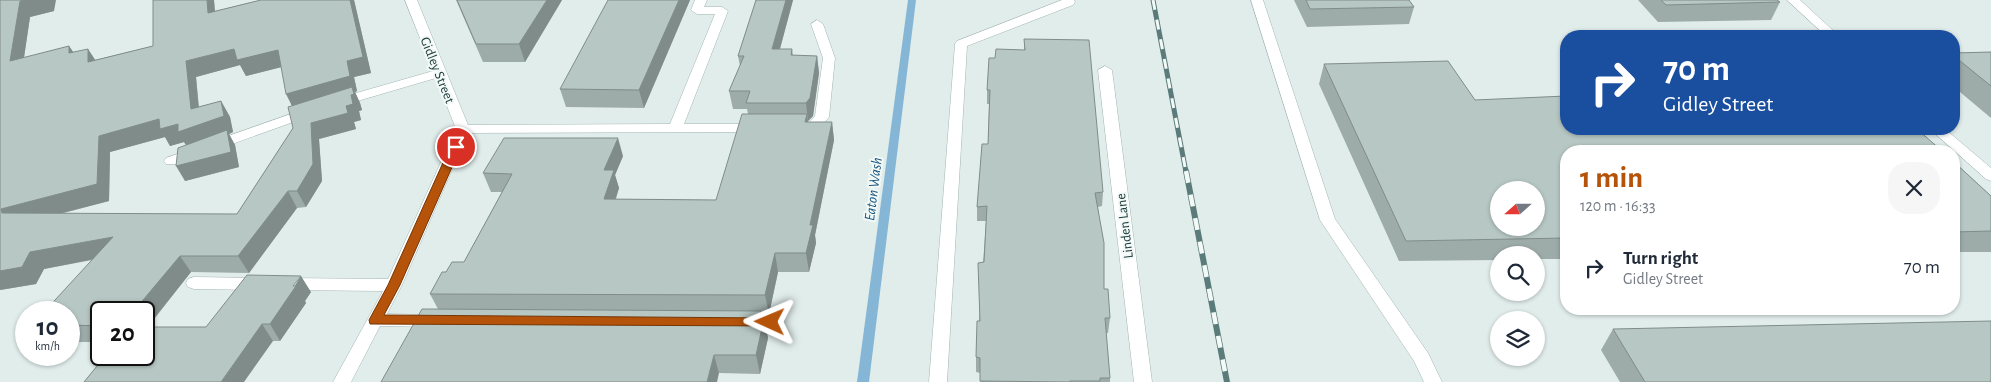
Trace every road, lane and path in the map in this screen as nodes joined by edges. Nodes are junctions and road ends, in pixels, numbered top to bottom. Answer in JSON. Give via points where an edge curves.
{"nodes":[{"id":1,"x":411,"y":0,"type":"edge"},
{"id":2,"x":701,"y":0,"type":"edge"},
{"id":3,"x":1068,"y":0,"type":"edge"},
{"id":4,"x":1257,"y":0,"type":"edge"},
{"id":5,"x":1792,"y":0,"type":"edge"},
{"id":6,"x":817,"y":24,"type":"dead end"},
{"id":7,"x":1826,"y":30,"type":"edge"},
{"id":8,"x":1106,"y":70,"type":"dead end"},
{"id":9,"x":439,"y":73,"type":"junction"},
{"id":10,"x":676,"y":128,"type":"junction"},
{"id":11,"x":463,"y":129,"type":"junction"},
{"id":12,"x":1945,"y":135,"type":"edge"},
{"id":13,"x":1956,"y":145,"type":"edge"},
{"id":14,"x":1960,"y":149,"type":"edge"},
{"id":15,"x":171,"y":161,"type":"dead end"},
{"id":16,"x":1991,"y":176,"type":"edge"},
{"id":17,"x":194,"y":283,"type":"dead end"},
{"id":18,"x":394,"y":285,"type":"junction"},
{"id":19,"x":375,"y":320,"type":"junction"},
{"id":20,"x":453,"y":321,"type":"edge"},
{"id":21,"x":342,"y":382,"type":"edge"},
{"id":22,"x":938,"y":382,"type":"edge"},
{"id":23,"x":1143,"y":382,"type":"edge"},
{"id":24,"x":1433,"y":382,"type":"edge"}],
"edges":[{"from":1,"to":9,"type":"street","name":"Gidley Street"},
{"from":2,"to":10,"type":"street","via":[[697,10],[722,10]]},
{"from":3,"to":22,"type":"street","via":[[960,44]]},
{"from":4,"to":24,"type":"street","via":[[1328,220],[1422,358]]},
{"from":5,"to":7,"type":"street"},
{"from":6,"to":10,"type":"street","via":[[829,58],[822,117],[813,127]]},
{"from":8,"to":23,"type":"street","name":"Linden Lane"},
{"from":9,"to":11,"type":"street","name":"Gidley Street"},
{"from":9,"to":15,"type":"street","via":[[323,108]]},
{"from":10,"to":11,"type":"street"},
{"from":11,"to":18,"type":"street"},
{"from":12,"to":13,"type":"street"},
{"from":14,"to":16,"type":"street"},
{"from":17,"to":18,"type":"street"},
{"from":18,"to":19,"type":"street"},
{"from":19,"to":20,"type":"street"},
{"from":19,"to":21,"type":"street"}]}
